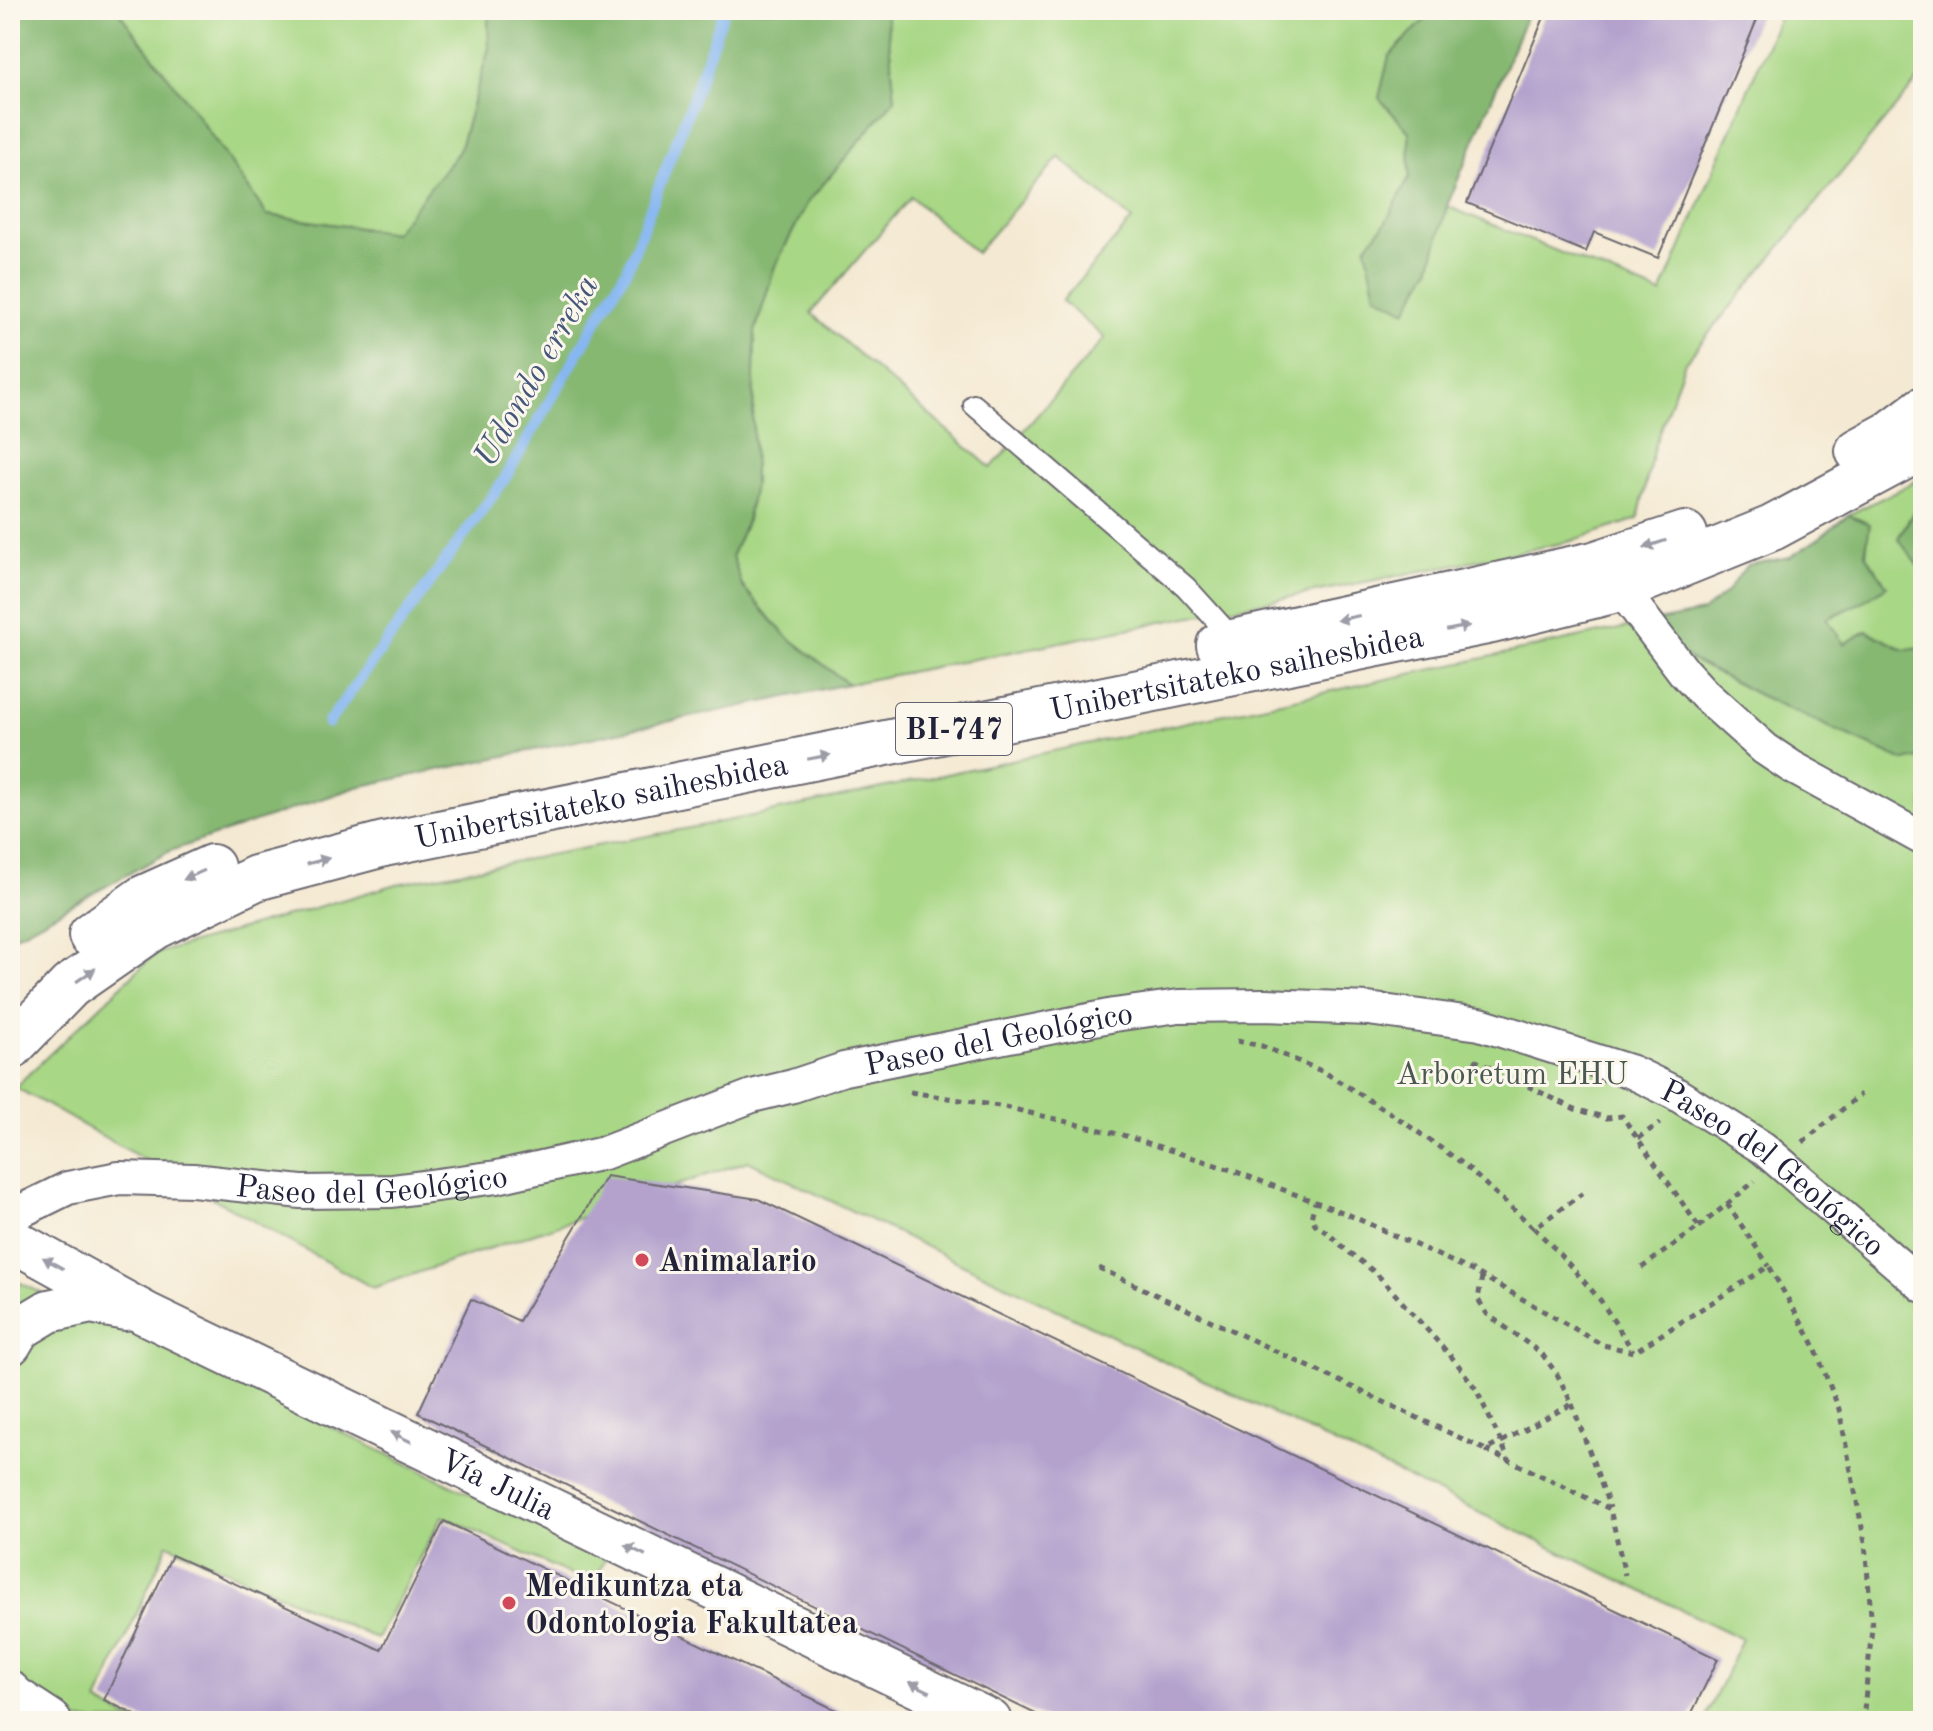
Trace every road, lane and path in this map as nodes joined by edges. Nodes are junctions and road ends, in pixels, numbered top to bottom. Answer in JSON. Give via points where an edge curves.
{"nodes":[{"id":1,"x":974,"y":405,"type":"dead end"},
{"id":2,"x":1923,"y":409,"type":"edge"},
{"id":3,"x":1923,"y":447,"type":"edge"},
{"id":4,"x":1621,"y":589,"type":"junction"},
{"id":5,"x":1236,"y":642,"type":"junction"},
{"id":6,"x":1923,"y":839,"type":"edge"},
{"id":7,"x":10,"y":1008,"type":"edge"},
{"id":8,"x":1233,"y":1041,"type":"dead end"},
{"id":9,"x":10,"y":1048,"type":"edge"},
{"id":10,"x":1465,"y":1056,"type":"dead end"},
{"id":11,"x":908,"y":1092,"type":"dead end"},
{"id":12,"x":1583,"y":1193,"type":"dead end"},
{"id":13,"x":1315,"y":1202,"type":"junction"},
{"id":14,"x":15,"y":1226,"type":"edge"},
{"id":15,"x":1699,"y":1227,"type":"junction"},
{"id":16,"x":1534,"y":1228,"type":"junction"},
{"id":17,"x":1769,"y":1266,"type":"junction"},
{"id":18,"x":1099,"y":1268,"type":"dead end"},
{"id":19,"x":1637,"y":1271,"type":"dead end"},
{"id":20,"x":1482,"y":1276,"type":"junction"},
{"id":21,"x":1923,"y":1286,"type":"edge"},
{"id":22,"x":146,"y":1314,"type":"junction"},
{"id":23,"x":10,"y":1344,"type":"edge"},
{"id":24,"x":1634,"y":1352,"type":"junction"},
{"id":25,"x":1572,"y":1404,"type":"junction"},
{"id":26,"x":1501,"y":1442,"type":"junction"},
{"id":27,"x":1486,"y":1450,"type":"junction"},
{"id":28,"x":1509,"y":1460,"type":"junction"},
{"id":29,"x":1610,"y":1509,"type":"junction"},
{"id":30,"x":1625,"y":1575,"type":"dead end"},
{"id":31,"x":10,"y":1693,"type":"edge"},
{"id":32,"x":50,"y":1721,"type":"edge"},
{"id":33,"x":990,"y":1721,"type":"edge"},
{"id":34,"x":1863,"y":1721,"type":"edge"}],
"edges":[{"from":1,"to":5,"type":"lane","via":[[1186,587]]},
{"from":2,"to":5,"type":"main road","name":"Unibertsitateko saihesbidea","number":"BI-747","one_way":true,"via":[[1891,433],[1757,508],[1681,535],[1594,564]]},
{"from":3,"to":4,"type":"main road","name":"Unibertsitateko saihesbidea","number":"BI-747","via":[[1772,528]]},
{"from":4,"to":6,"type":"street","via":[[1684,672],[1765,749]]},
{"from":9,"to":4,"type":"main road","name":"Unibertsitateko saihesbidea","number":"BI-747","one_way":true,"via":[[70,986],[155,927],[256,878],[384,844],[1492,621]]},
{"from":5,"to":7,"type":"main road","name":"Unibertsitateko saihesbidea","number":"BI-747","one_way":true,"via":[[359,819],[239,855],[143,898],[59,957]]},
{"from":8,"to":16,"type":"path","via":[[1262,1046],[1324,1072],[1462,1163]]},
{"from":10,"to":15,"type":"path","via":[[1575,1109],[1607,1118],[1622,1116]]},
{"from":11,"to":13,"type":"path","via":[[1005,1107],[1126,1136]]},
{"from":12,"to":16,"type":"path"},
{"from":13,"to":20,"type":"path"},
{"from":13,"to":26,"type":"path","via":[[1311,1218],[1316,1225],[1377,1274],[1456,1362],[1476,1389]]},
{"from":14,"to":21,"type":"street","name":"Paseo del Geológico","via":[[68,1188],[119,1178],[316,1192],[392,1191],[497,1177],[604,1153],[752,1096],[844,1069],[1114,1015],[1179,1006],[1265,1005],[1368,1009],[1480,1024],[1632,1072],[1763,1148]]},
{"from":22,"to":14,"type":"street","name":"Vía Julia","one_way":true},
{"from":15,"to":17,"type":"path","via":[[1727,1204]]},
{"from":15,"to":19,"type":"path"},
{"from":16,"to":24,"type":"path","via":[[1601,1301]]},
{"from":17,"to":24,"type":"path"},
{"from":17,"to":34,"type":"path","via":[[1813,1343],[1843,1425],[1865,1543],[1872,1627]]},
{"from":18,"to":27,"type":"path"},
{"from":20,"to":24,"type":"path","via":[[1603,1345]]},
{"from":20,"to":25,"type":"path","via":[[1478,1299],[1487,1314],[1542,1354]]},
{"from":22,"to":23,"type":"street","via":[[91,1302],[49,1311],[19,1329]]},
{"from":33,"to":22,"type":"street","name":"Vía Julia","one_way":true},
{"from":25,"to":26,"type":"path"},
{"from":25,"to":29,"type":"path"},
{"from":26,"to":27,"type":"path"},
{"from":26,"to":28,"type":"path"},
{"from":27,"to":28,"type":"path"},
{"from":28,"to":29,"type":"path"},
{"from":29,"to":30,"type":"path"},
{"from":31,"to":32,"type":"street"}]}
